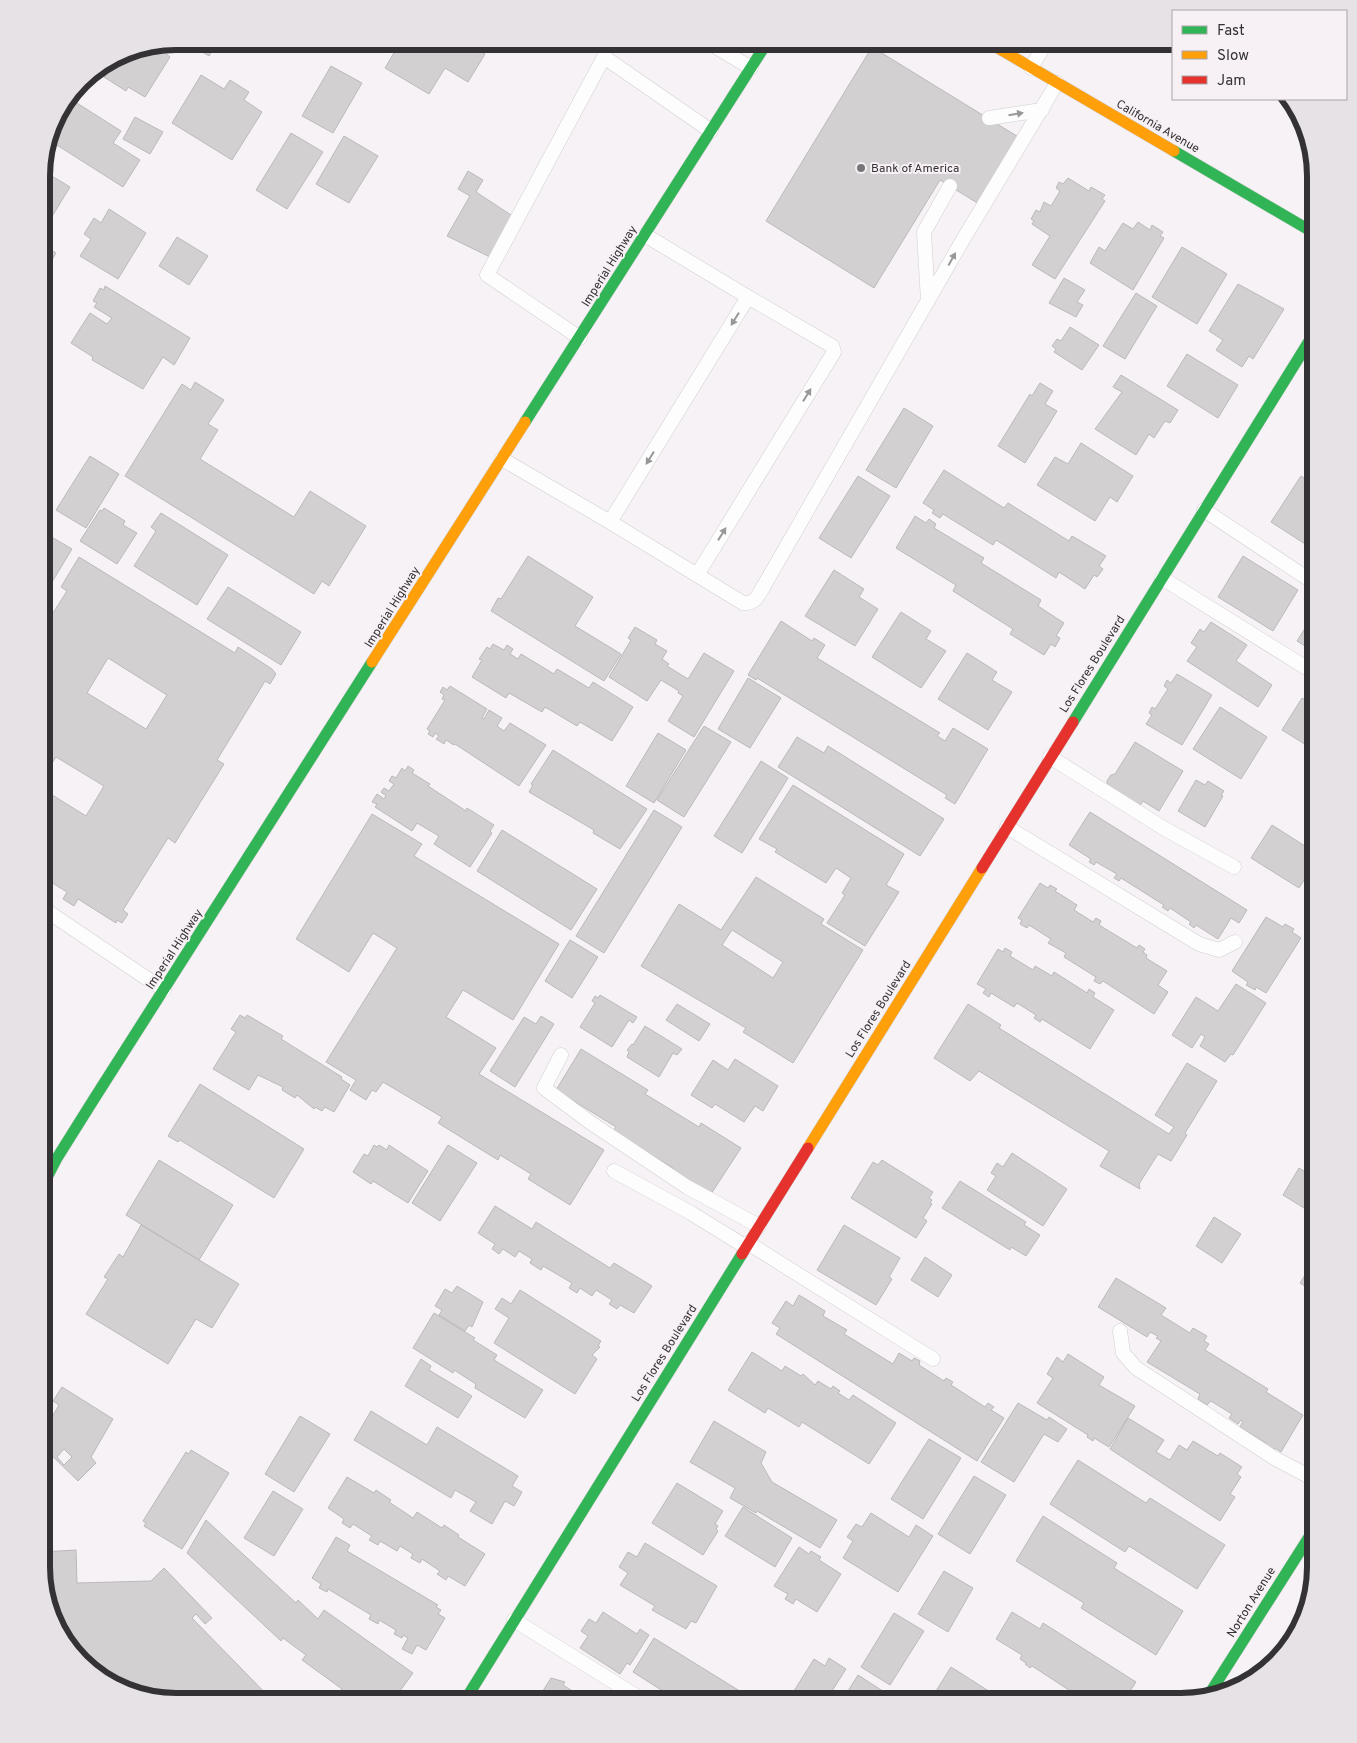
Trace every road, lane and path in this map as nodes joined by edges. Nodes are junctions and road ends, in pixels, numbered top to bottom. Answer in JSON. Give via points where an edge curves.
{"nodes":[{"id":1,"x":721,"y":50,"type":"edge"},
{"id":2,"x":762,"y":50,"type":"edge"},
{"id":3,"x":1000,"y":50,"type":"edge"},
{"id":4,"x":1042,"y":50,"type":"edge"},
{"id":5,"x":751,"y":68,"type":"junction"},
{"id":6,"x":1031,"y":68,"type":"junction"},
{"id":7,"x":1057,"y":82,"type":"junction"},
{"id":8,"x":1042,"y":110,"type":"junction"},
{"id":9,"x":989,"y":118,"type":"dead end"},
{"id":10,"x":711,"y":131,"type":"junction"},
{"id":11,"x":950,"y":186,"type":"dead end"},
{"id":12,"x":1307,"y":229,"type":"edge"},
{"id":13,"x":645,"y":235,"type":"junction"},
{"id":14,"x":748,"y":297,"type":"junction"},
{"id":15,"x":928,"y":301,"type":"junction"},
{"id":16,"x":580,"y":338,"type":"junction"},
{"id":17,"x":1307,"y":344,"type":"edge"},
{"id":18,"x":502,"y":459,"type":"junction"},
{"id":19,"x":1204,"y":510,"type":"junction"},
{"id":20,"x":610,"y":522,"type":"junction"},
{"id":21,"x":697,"y":575,"type":"junction"},
{"id":22,"x":1162,"y":578,"type":"junction"},
{"id":23,"x":1307,"y":578,"type":"edge"},
{"id":24,"x":1307,"y":668,"type":"edge"},
{"id":25,"x":1050,"y":758,"type":"junction"},
{"id":26,"x":1008,"y":826,"type":"junction"},
{"id":27,"x":1234,"y":867,"type":"dead end"},
{"id":28,"x":50,"y":913,"type":"edge"},
{"id":29,"x":1235,"y":942,"type":"dead end"},
{"id":30,"x":164,"y":990,"type":"junction"},
{"id":31,"x":560,"y":1056,"type":"dead end"},
{"id":32,"x":614,"y":1171,"type":"dead end"},
{"id":33,"x":50,"y":1172,"type":"edge"},
{"id":34,"x":759,"y":1226,"type":"junction"},
{"id":35,"x":747,"y":1245,"type":"junction"},
{"id":36,"x":1120,"y":1332,"type":"dead end"},
{"id":37,"x":933,"y":1359,"type":"dead end"},
{"id":38,"x":1307,"y":1475,"type":"edge"},
{"id":39,"x":1307,"y":1540,"type":"edge"},
{"id":40,"x":514,"y":1620,"type":"junction"},
{"id":41,"x":1212,"y":1689,"type":"edge"},
{"id":42,"x":469,"y":1693,"type":"edge"},
{"id":43,"x":632,"y":1693,"type":"edge"}],
"edges":[{"from":1,"to":5,"type":"lane"},
{"from":2,"to":5,"type":"street","name":"Imperial Highway"},
{"from":3,"to":6,"type":"street","name":"California Avenue"},
{"from":4,"to":6,"type":"lane"},
{"from":5,"to":10,"type":"street","name":"Imperial Highway"},
{"from":6,"to":7,"type":"street","name":"California Avenue"},
{"from":7,"to":8,"type":"lane"},
{"from":7,"to":12,"type":"street","name":"California Avenue"},
{"from":9,"to":8,"type":"lane","one_way":true},
{"from":15,"to":8,"type":"lane","one_way":true},
{"from":10,"to":13,"type":"street","name":"Imperial Highway"},
{"from":10,"to":16,"type":"lane","via":[[604,57],[487,275]]},
{"from":11,"to":15,"type":"lane","via":[[924,232]]},
{"from":13,"to":14,"type":"lane"},
{"from":13,"to":16,"type":"street","name":"Imperial Highway"},
{"from":14,"to":20,"type":"lane","one_way":true},
{"from":21,"to":14,"type":"lane","one_way":true,"via":[[834,352],[832,346]]},
{"from":15,"to":21,"type":"lane","via":[[754,601],[743,603]]},
{"from":16,"to":18,"type":"street","name":"Imperial Highway"},
{"from":17,"to":19,"type":"street","name":"Los Flores Boulevard"},
{"from":18,"to":20,"type":"lane"},
{"from":18,"to":30,"type":"street","name":"Imperial Highway"},
{"from":19,"to":22,"type":"street","name":"Los Flores Boulevard"},
{"from":19,"to":23,"type":"lane"},
{"from":20,"to":21,"type":"lane"},
{"from":22,"to":24,"type":"lane"},
{"from":22,"to":25,"type":"street","name":"Los Flores Boulevard"},
{"from":25,"to":26,"type":"street","name":"Los Flores Boulevard"},
{"from":25,"to":27,"type":"lane"},
{"from":26,"to":29,"type":"lane","via":[[1199,944],[1218,950]]},
{"from":26,"to":34,"type":"street","name":"Los Flores Boulevard"},
{"from":28,"to":30,"type":"lane"},
{"from":30,"to":33,"type":"street","name":"Imperial Highway"},
{"from":31,"to":34,"type":"lane","via":[[544,1088],[687,1187]]},
{"from":32,"to":35,"type":"lane"},
{"from":34,"to":35,"type":"street","name":"Los Flores Boulevard"},
{"from":35,"to":37,"type":"lane"},
{"from":35,"to":40,"type":"street","name":"Los Flores Boulevard"},
{"from":36,"to":38,"type":"lane","via":[[1124,1353],[1136,1368],[1274,1458]]},
{"from":39,"to":41,"type":"street","name":"Norton Avenue"},
{"from":40,"to":42,"type":"street","name":"Los Flores Boulevard"},
{"from":40,"to":43,"type":"lane"}]}
